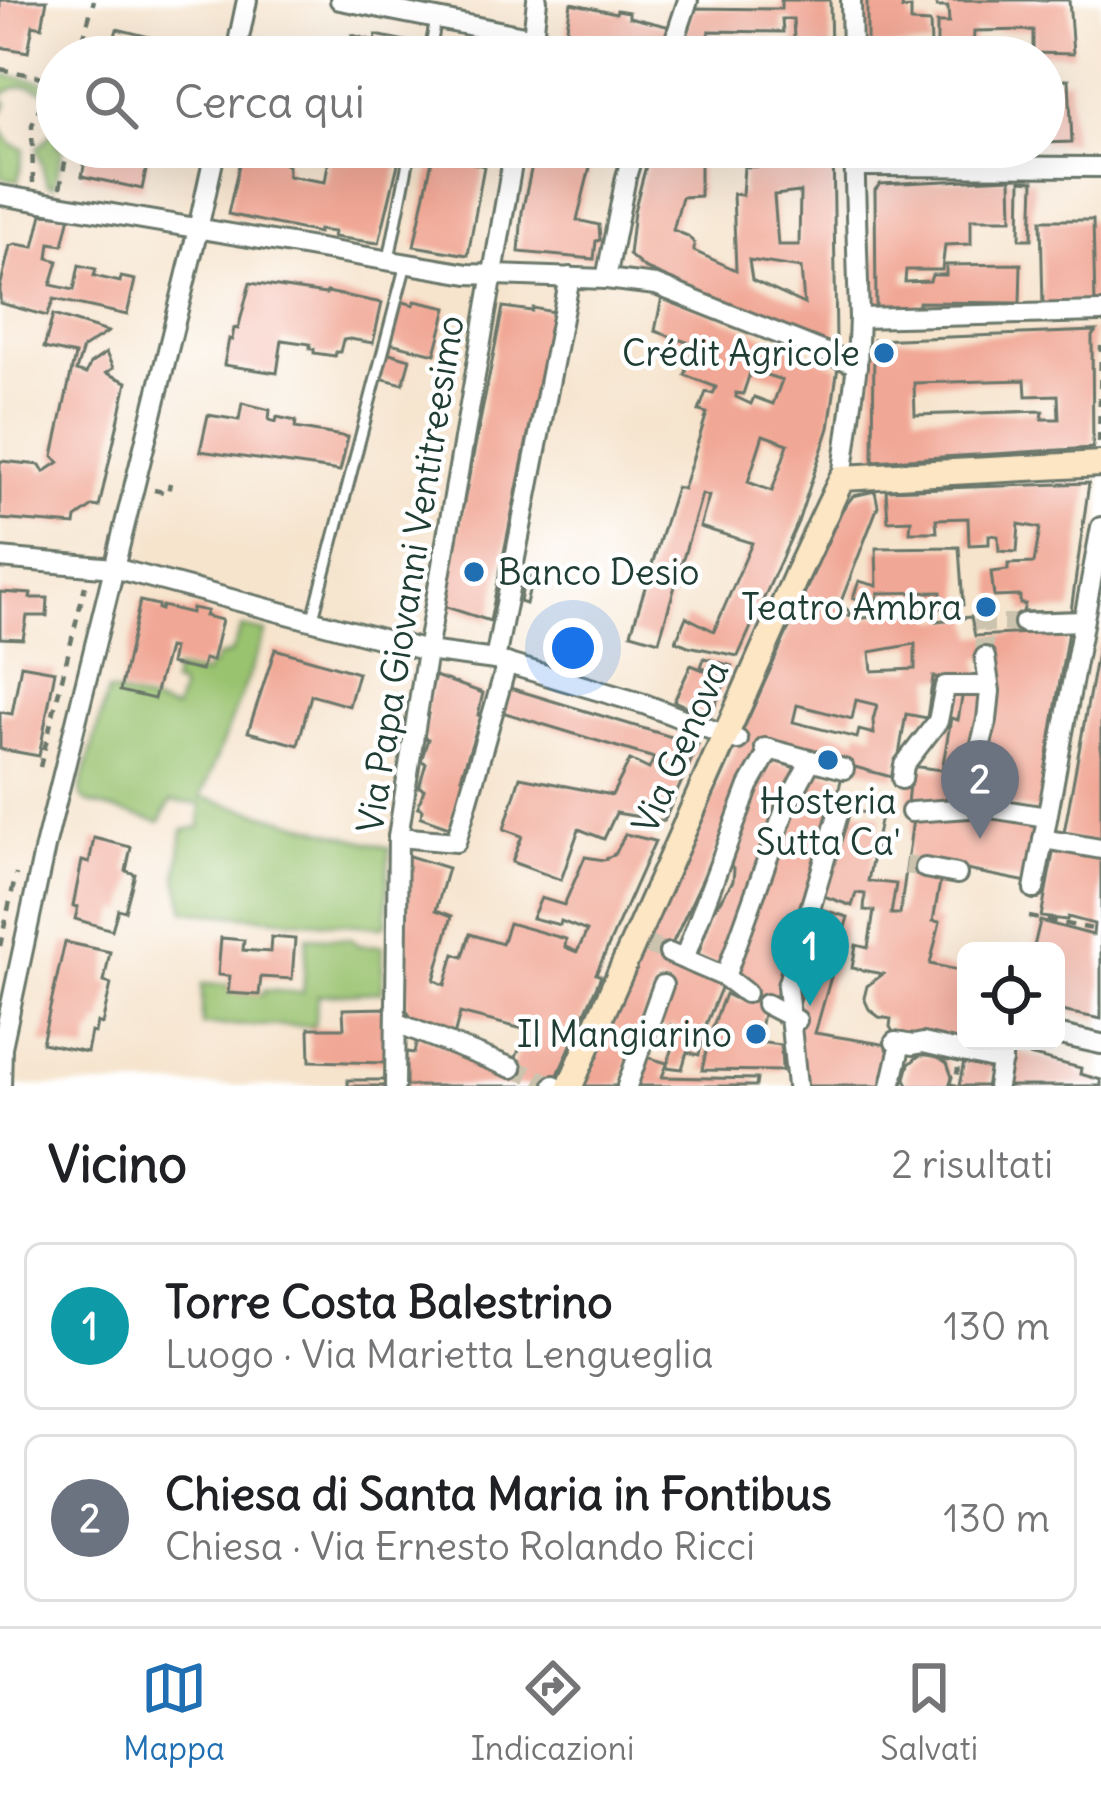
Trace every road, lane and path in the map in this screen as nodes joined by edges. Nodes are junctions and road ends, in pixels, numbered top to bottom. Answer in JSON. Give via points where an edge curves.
{"nodes":[{"id":1,"x":94,"y":0,"type":"edge"},
{"id":2,"x":247,"y":0,"type":"edge"},
{"id":3,"x":340,"y":0,"type":"edge"},
{"id":4,"x":537,"y":0,"type":"edge"},
{"id":5,"x":688,"y":0,"type":"edge"},
{"id":6,"x":851,"y":0,"type":"edge"},
{"id":7,"x":436,"y":19,"type":"junction"},
{"id":8,"x":84,"y":36,"type":"edge"},
{"id":9,"x":239,"y":36,"type":"edge"},
{"id":10,"x":433,"y":36,"type":"edge"},
{"id":11,"x":493,"y":36,"type":"edge"},
{"id":12,"x":534,"y":36,"type":"edge"},
{"id":13,"x":677,"y":36,"type":"edge"},
{"id":14,"x":852,"y":36,"type":"edge"},
{"id":15,"x":0,"y":69,"type":"edge"},
{"id":16,"x":36,"y":76,"type":"edge"},
{"id":17,"x":36,"y":116,"type":"edge"},
{"id":18,"x":1065,"y":165,"type":"edge"},
{"id":19,"x":1101,"y":166,"type":"edge"},
{"id":20,"x":64,"y":168,"type":"edge"},
{"id":21,"x":211,"y":168,"type":"edge"},
{"id":22,"x":408,"y":168,"type":"edge"},
{"id":23,"x":512,"y":168,"type":"edge"},
{"id":24,"x":629,"y":168,"type":"edge"},
{"id":25,"x":854,"y":168,"type":"edge"},
{"id":26,"x":0,"y":196,"type":"edge"},
{"id":27,"x":29,"y":200,"type":"junction"},
{"id":28,"x":57,"y":205,"type":"junction"},
{"id":29,"x":198,"y":229,"type":"junction"},
{"id":30,"x":397,"y":262,"type":"junction"},
{"id":31,"x":493,"y":274,"type":"junction"},
{"id":32,"x":570,"y":277,"type":"junction"},
{"id":33,"x":606,"y":279,"type":"junction"},
{"id":34,"x":1101,"y":312,"type":"edge"},
{"id":35,"x":859,"y":318,"type":"junction"},
{"id":36,"x":1101,"y":346,"type":"edge"},
{"id":37,"x":857,"y":365,"type":"junction"},
{"id":38,"x":1094,"y":464,"type":"edge"},
{"id":39,"x":842,"y":478,"type":"junction"},
{"id":40,"x":1101,"y":527,"type":"edge"},
{"id":41,"x":0,"y":558,"type":"edge"},
{"id":42,"x":114,"y":568,"type":"junction"},
{"id":43,"x":1095,"y":595,"type":"edge"},
{"id":44,"x":313,"y":620,"type":"junction"},
{"id":45,"x":1083,"y":621,"type":"junction"},
{"id":46,"x":1024,"y":623,"type":"tunnel mouth"},
{"id":47,"x":427,"y":650,"type":"junction"},
{"id":48,"x":985,"y":657,"type":"tunnel mouth"},
{"id":49,"x":501,"y":662,"type":"junction"},
{"id":50,"x":987,"y":686,"type":"junction"},
{"id":51,"x":732,"y":738,"type":"junction"},
{"id":52,"x":811,"y":760,"type":"junction"},
{"id":53,"x":844,"y":770,"type":"dead end"},
{"id":54,"x":973,"y":776,"type":"tunnel mouth"},
{"id":55,"x":902,"y":778,"type":"dead end"},
{"id":56,"x":840,"y":808,"type":"dead end"},
{"id":57,"x":911,"y":812,"type":"dead end"},
{"id":58,"x":1047,"y":818,"type":"junction"},
{"id":59,"x":398,"y":837,"type":"junction"},
{"id":60,"x":1043,"y":839,"type":"junction"},
{"id":61,"x":1101,"y":849,"type":"edge"},
{"id":62,"x":925,"y":868,"type":"tunnel mouth"},
{"id":63,"x":957,"y":874,"type":"dead end"},
{"id":64,"x":1034,"y":889,"type":"dead end"},
{"id":65,"x":1028,"y":916,"type":"dead end"},
{"id":66,"x":1093,"y":929,"type":"dead end"},
{"id":67,"x":725,"y":976,"type":"junction"},
{"id":68,"x":663,"y":985,"type":"dead end"},
{"id":69,"x":746,"y":993,"type":"dead end"},
{"id":70,"x":766,"y":1004,"type":"dead end"},
{"id":71,"x":794,"y":1019,"type":"junction"},
{"id":72,"x":397,"y":1023,"type":"junction"},
{"id":73,"x":1065,"y":1036,"type":"edge"},
{"id":74,"x":1101,"y":1045,"type":"edge"},
{"id":75,"x":1,"y":1047,"type":"edge"},
{"id":76,"x":1004,"y":1051,"type":"edge"},
{"id":77,"x":512,"y":1068,"type":"tunnel mouth"},
{"id":78,"x":2,"y":1086,"type":"edge"},
{"id":79,"x":395,"y":1086,"type":"edge"},
{"id":80,"x":570,"y":1086,"type":"edge"},
{"id":81,"x":628,"y":1086,"type":"edge"},
{"id":82,"x":797,"y":1086,"type":"edge"},
{"id":83,"x":891,"y":1086,"type":"edge"},
{"id":84,"x":997,"y":1086,"type":"edge"}],
"edges":[{"from":1,"to":8,"type":"path"},
{"from":2,"to":9,"type":"street"},
{"from":3,"to":7,"type":"street"},
{"from":4,"to":12,"type":"street"},
{"from":5,"to":13,"type":"street"},
{"from":6,"to":14,"type":"street"},
{"from":7,"to":10,"type":"lane"},
{"from":7,"to":11,"type":"street"},
{"from":15,"to":16,"type":"path"},
{"from":17,"to":27,"type":"path"},
{"from":18,"to":19,"type":"street"},
{"from":20,"to":28,"type":"path"},
{"from":21,"to":29,"type":"street"},
{"from":22,"to":30,"type":"lane"},
{"from":23,"to":31,"type":"street","name":"Via Papa Giovanni Ventitreesimo"},
{"from":24,"to":33,"type":"street"},
{"from":25,"to":35,"type":"street"},
{"from":26,"to":27,"type":"street"},
{"from":27,"to":28,"type":"street"},
{"from":28,"to":29,"type":"street"},
{"from":29,"to":30,"type":"street"},
{"from":29,"to":42,"type":"street"},
{"from":30,"to":31,"type":"street"},
{"from":30,"to":44,"type":"lane"},
{"from":31,"to":32,"type":"street"},
{"from":31,"to":47,"type":"street","name":"Via Papa Giovanni Ventitreesimo"},
{"from":32,"to":33,"type":"street"},
{"from":32,"to":49,"type":"street"},
{"from":33,"to":37,"type":"street","via":[[656,285]]},
{"from":34,"to":35,"type":"street"},
{"from":35,"to":37,"type":"street"},
{"from":36,"to":38,"type":"path"},
{"from":37,"to":39,"type":"street"},
{"from":38,"to":39,"type":"main road"},
{"from":39,"to":51,"type":"main road","name":"Via Genova"},
{"from":40,"to":43,"type":"street"},
{"from":41,"to":42,"type":"street"},
{"from":42,"to":44,"type":"street"},
{"from":42,"to":75,"type":"street"},
{"from":43,"to":45,"type":"street"},
{"from":44,"to":47,"type":"street"},
{"from":45,"to":46,"type":"street"},
{"from":45,"to":58,"type":"street"},
{"from":47,"to":49,"type":"street"},
{"from":47,"to":59,"type":"street","name":"Via Papa Giovanni Ventitreesimo"},
{"from":48,"to":50,"type":"street"},
{"from":49,"to":51,"type":"street"},
{"from":49,"to":59,"type":"street","via":[[456,842]]},
{"from":50,"to":54,"type":"street","via":[[988,720]]},
{"from":50,"to":55,"type":"street","via":[[945,686],[938,721]]},
{"from":51,"to":80,"type":"main road","name":"Via Genova"},
{"from":52,"to":53,"type":"street"},
{"from":52,"to":67,"type":"street","via":[[785,807]]},
{"from":52,"to":67,"type":"street","via":[[767,748],[675,957]]},
{"from":56,"to":71,"type":"street","via":[[787,986]]},
{"from":57,"to":58,"type":"street","via":[[970,802]]},
{"from":58,"to":60,"type":"street"},
{"from":59,"to":72,"type":"street","name":"Via Papa Giovanni Ventitreesimo"},
{"from":60,"to":61,"type":"street"},
{"from":60,"to":64,"type":"street"},
{"from":62,"to":63,"type":"street"},
{"from":65,"to":66,"type":"path"},
{"from":67,"to":69,"type":"street"},
{"from":68,"to":81,"type":"street"},
{"from":70,"to":71,"type":"street"},
{"from":71,"to":82,"type":"street"},
{"from":72,"to":77,"type":"street"},
{"from":72,"to":79,"type":"street","name":"Via Papa Giovanni Ventitreesimo"},
{"from":73,"to":74,"type":"street"},
{"from":75,"to":78,"type":"street"},
{"from":76,"to":83,"type":"street","via":[[898,1042]]},
{"from":76,"to":84,"type":"street"}]}
